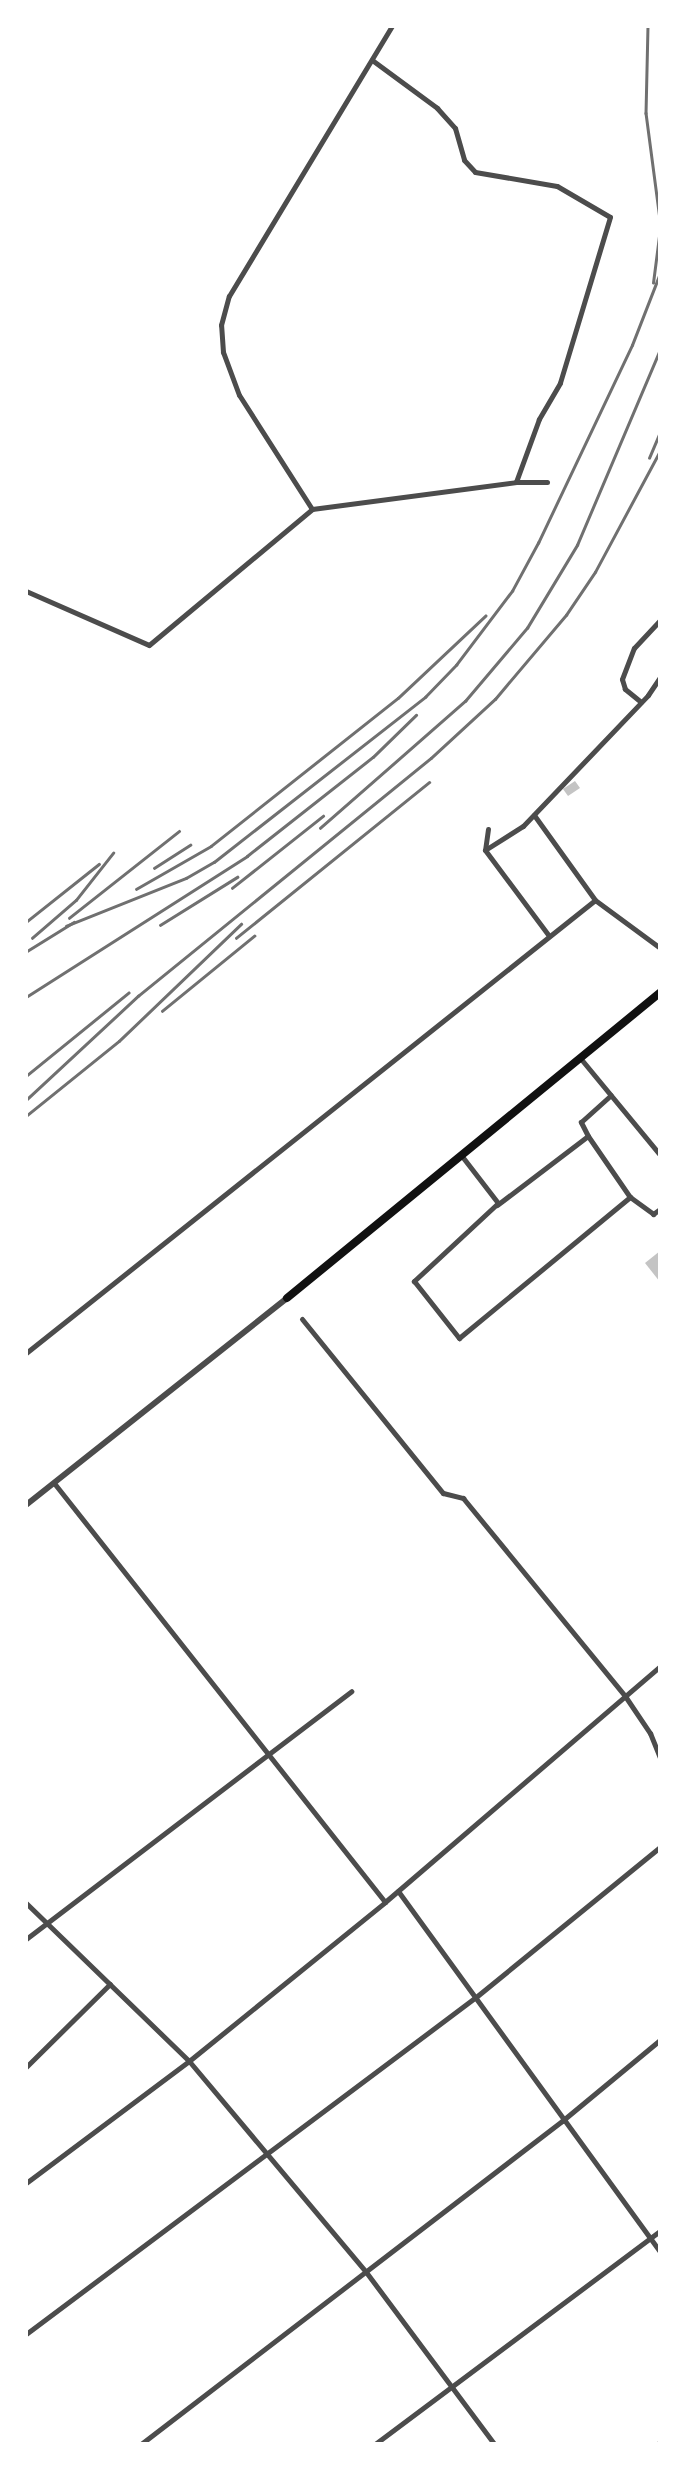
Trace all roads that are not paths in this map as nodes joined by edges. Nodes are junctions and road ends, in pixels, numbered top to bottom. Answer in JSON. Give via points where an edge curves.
{"nodes":[{"id":1,"x":392,"y":26,"type":"edge"},
{"id":2,"x":372,"y":60,"type":"junction"},
{"id":3,"x":516,"y":482,"type":"junction"},
{"id":4,"x":547,"y":482,"type":"dead end"},
{"id":5,"x":312,"y":509,"type":"junction"},
{"id":6,"x":26,"y":592,"type":"edge"},
{"id":7,"x":660,"y":621,"type":"edge"},
{"id":8,"x":660,"y":677,"type":"edge"},
{"id":9,"x":641,"y":702,"type":"junction"},
{"id":10,"x":534,"y":815,"type":"junction"},
{"id":11,"x":488,"y":829,"type":"dead end"},
{"id":12,"x":485,"y":850,"type":"junction"},
{"id":13,"x":594,"y":900,"type":"junction"},
{"id":14,"x":550,"y":936,"type":"junction"},
{"id":15,"x":660,"y":948,"type":"edge"},
{"id":16,"x":660,"y":993,"type":"edge"},
{"id":17,"x":581,"y":1059,"type":"junction"},
{"id":18,"x":611,"y":1095,"type":"junction"},
{"id":19,"x":588,"y":1136,"type":"junction"},
{"id":20,"x":461,"y":1155,"type":"junction"},
{"id":21,"x":660,"y":1155,"type":"edge"},
{"id":22,"x":630,"y":1197,"type":"junction"},
{"id":23,"x":497,"y":1205,"type":"junction"},
{"id":24,"x":660,"y":1209,"type":"edge"},
{"id":25,"x":286,"y":1298,"type":"joint"},
{"id":26,"x":302,"y":1319,"type":"dead end"},
{"id":27,"x":26,"y":1353,"type":"edge"},
{"id":28,"x":54,"y":1483,"type":"junction"},
{"id":29,"x":26,"y":1505,"type":"edge"},
{"id":30,"x":660,"y":1666,"type":"edge"},
{"id":31,"x":351,"y":1690,"type":"dead end"},
{"id":32,"x":625,"y":1696,"type":"junction"},
{"id":33,"x":270,"y":1756,"type":"junction"},
{"id":34,"x":660,"y":1758,"type":"edge"},
{"id":35,"x":660,"y":1847,"type":"edge"},
{"id":36,"x":398,"y":1891,"type":"junction"},
{"id":37,"x":385,"y":1902,"type":"junction"},
{"id":38,"x":26,"y":1903,"type":"edge"},
{"id":39,"x":44,"y":1924,"type":"junction"},
{"id":40,"x":26,"y":1939,"type":"edge"},
{"id":41,"x":110,"y":1984,"type":"junction"},
{"id":42,"x":476,"y":1997,"type":"junction"},
{"id":43,"x":660,"y":2040,"type":"edge"},
{"id":44,"x":189,"y":2061,"type":"junction"},
{"id":45,"x":26,"y":2067,"type":"edge"},
{"id":46,"x":562,"y":2121,"type":"junction"},
{"id":47,"x":266,"y":2151,"type":"junction"},
{"id":48,"x":26,"y":2183,"type":"edge"},
{"id":49,"x":660,"y":2231,"type":"edge"},
{"id":50,"x":650,"y":2239,"type":"junction"},
{"id":51,"x":660,"y":2251,"type":"edge"},
{"id":52,"x":366,"y":2273,"type":"junction"},
{"id":53,"x":26,"y":2334,"type":"edge"},
{"id":54,"x":452,"y":2385,"type":"junction"},
{"id":55,"x":141,"y":2444,"type":"edge"},
{"id":56,"x":375,"y":2444,"type":"edge"},
{"id":57,"x":494,"y":2444,"type":"edge"}],
"edges":[{"from":1,"to":2,"type":"street"},
{"from":2,"to":3,"type":"street","via":[[437,108],[454,128],[464,160],[475,172],[557,186],[610,217],[560,383],[538,419]]},
{"from":2,"to":5,"type":"street","via":[[229,296],[221,325],[223,352],[239,394]]},
{"from":3,"to":4,"type":"street"},
{"from":3,"to":5,"type":"street"},
{"from":5,"to":6,"type":"street","via":[[149,645]]},
{"from":7,"to":9,"type":"street","via":[[635,648],[622,679],[625,690]]},
{"from":8,"to":9,"type":"street"},
{"from":9,"to":10,"type":"street"},
{"from":10,"to":12,"type":"street"},
{"from":10,"to":13,"type":"street"},
{"from":11,"to":12,"type":"street"},
{"from":12,"to":14,"type":"street"},
{"from":13,"to":14,"type":"street"},
{"from":13,"to":15,"type":"street"},
{"from":14,"to":27,"type":"street"},
{"from":16,"to":17,"type":"main road"},
{"from":17,"to":18,"type":"street"},
{"from":17,"to":20,"type":"main road"},
{"from":18,"to":19,"type":"street","via":[[581,1122]]},
{"from":18,"to":21,"type":"street"},
{"from":19,"to":22,"type":"street"},
{"from":19,"to":23,"type":"street"},
{"from":20,"to":23,"type":"street"},
{"from":20,"to":25,"type":"main road"},
{"from":22,"to":23,"type":"street","via":[[459,1338],[414,1281]]},
{"from":22,"to":24,"type":"street","via":[[653,1214]]},
{"from":25,"to":28,"type":"street"},
{"from":26,"to":32,"type":"street","via":[[443,1493],[463,1498]]},
{"from":28,"to":29,"type":"street"},
{"from":28,"to":33,"type":"street"},
{"from":30,"to":32,"type":"street"},
{"from":31,"to":33,"type":"street"},
{"from":32,"to":34,"type":"street","via":[[650,1733]]},
{"from":32,"to":36,"type":"street"},
{"from":33,"to":37,"type":"street"},
{"from":33,"to":39,"type":"street"},
{"from":35,"to":42,"type":"street"},
{"from":36,"to":37,"type":"street"},
{"from":36,"to":42,"type":"street"},
{"from":37,"to":44,"type":"street"},
{"from":38,"to":39,"type":"street"},
{"from":39,"to":40,"type":"street"},
{"from":39,"to":41,"type":"street"},
{"from":41,"to":44,"type":"street"},
{"from":41,"to":45,"type":"street"},
{"from":42,"to":46,"type":"street"},
{"from":42,"to":47,"type":"street"},
{"from":43,"to":46,"type":"street"},
{"from":44,"to":47,"type":"street"},
{"from":44,"to":48,"type":"street"},
{"from":46,"to":50,"type":"street"},
{"from":46,"to":52,"type":"street"},
{"from":47,"to":52,"type":"street"},
{"from":47,"to":53,"type":"street"},
{"from":49,"to":50,"type":"street"},
{"from":50,"to":51,"type":"street"},
{"from":50,"to":54,"type":"street"},
{"from":52,"to":54,"type":"street"},
{"from":52,"to":55,"type":"street"},
{"from":54,"to":56,"type":"street"},
{"from":54,"to":57,"type":"street"}]}
